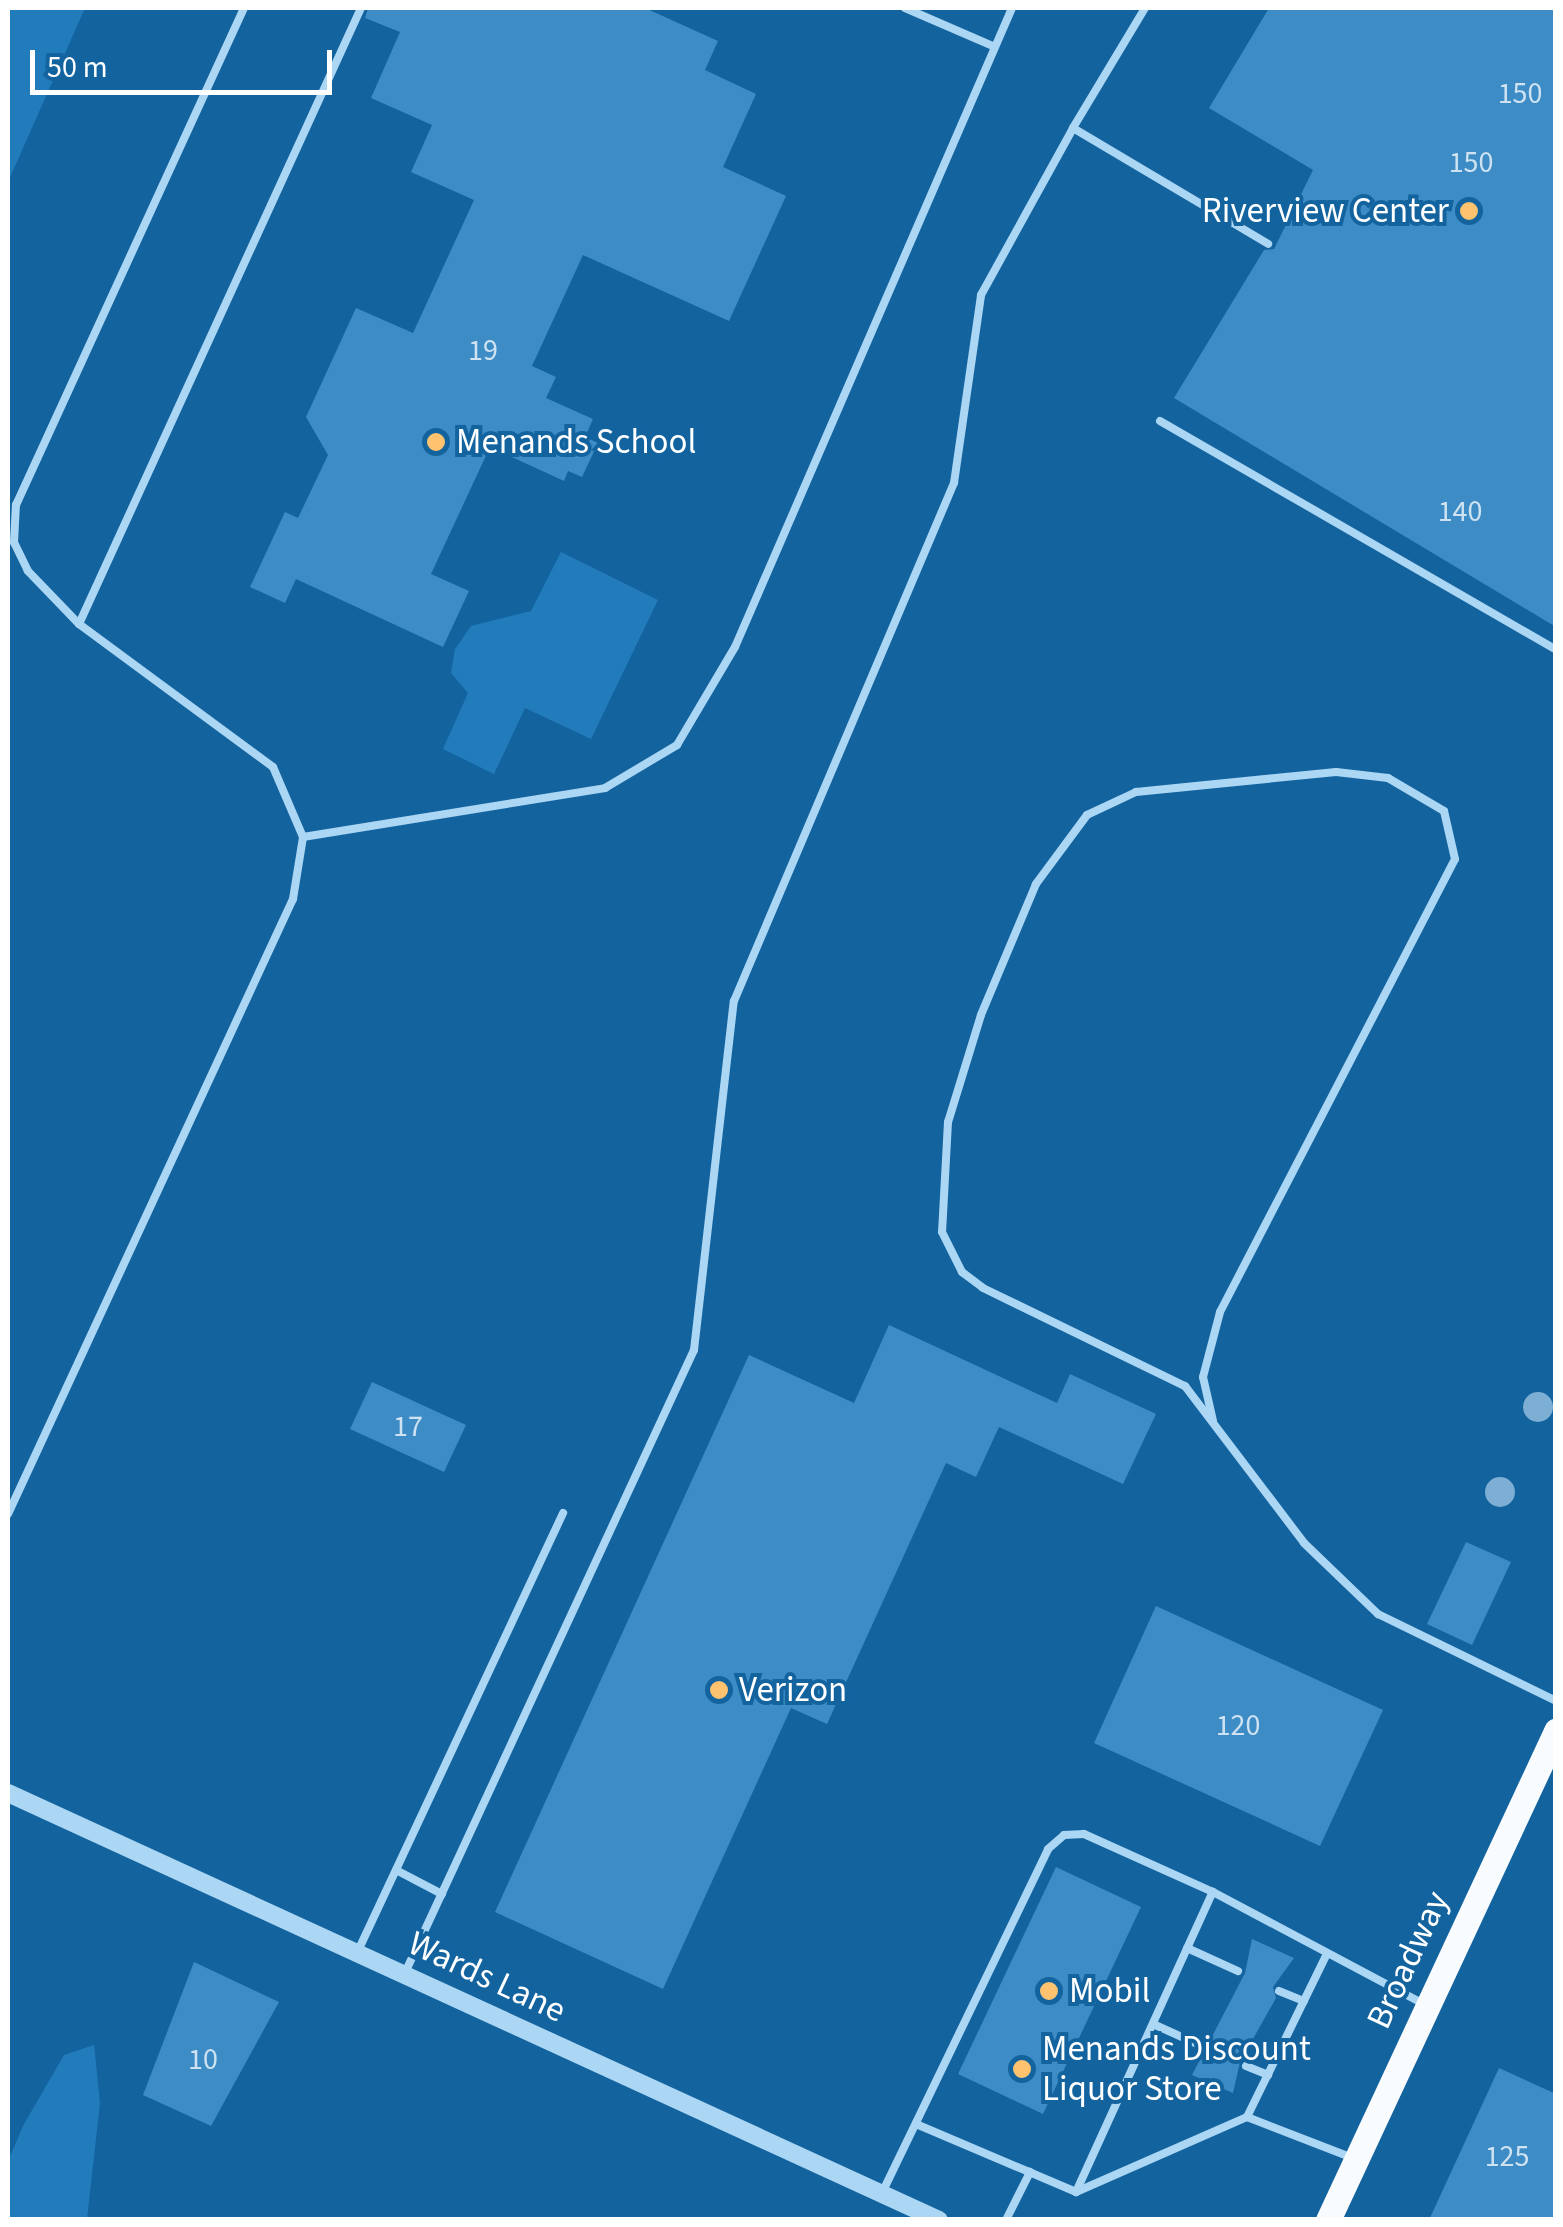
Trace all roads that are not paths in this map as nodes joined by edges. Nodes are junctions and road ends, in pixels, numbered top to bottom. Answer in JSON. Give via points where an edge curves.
{"nodes":[{"id":1,"x":244,"y":8,"type":"edge"},
{"id":2,"x":361,"y":8,"type":"edge"},
{"id":3,"x":905,"y":8,"type":"edge"},
{"id":4,"x":1012,"y":8,"type":"edge"},
{"id":5,"x":1145,"y":8,"type":"edge"},
{"id":6,"x":994,"y":46,"type":"junction"},
{"id":7,"x":1073,"y":128,"type":"junction"},
{"id":8,"x":1268,"y":244,"type":"dead end"},
{"id":9,"x":1160,"y":421,"type":"dead end"},
{"id":10,"x":79,"y":624,"type":"junction"},
{"id":11,"x":1556,"y":650,"type":"edge"},
{"id":12,"x":303,"y":838,"type":"junction"},
{"id":13,"x":1212,"y":1421,"type":"junction"},
{"id":14,"x":8,"y":1514,"type":"edge"},
{"id":15,"x":563,"y":1514,"type":"dead end"},
{"id":16,"x":1556,"y":1701,"type":"edge"},
{"id":17,"x":1556,"y":1731,"type":"edge"},
{"id":18,"x":8,"y":1793,"type":"edge"},
{"id":19,"x":396,"y":1870,"type":"junction"},
{"id":20,"x":1212,"y":1892,"type":"junction"},
{"id":21,"x":442,"y":1894,"type":"junction"},
{"id":22,"x":1187,"y":1948,"type":"junction"},
{"id":23,"x":357,"y":1953,"type":"junction"},
{"id":24,"x":1326,"y":1954,"type":"junction"},
{"id":25,"x":1238,"y":1971,"type":"dead end"},
{"id":26,"x":404,"y":1975,"type":"junction"},
{"id":27,"x":1280,"y":1990,"type":"dead end"},
{"id":28,"x":1304,"y":2001,"type":"junction"},
{"id":29,"x":1426,"y":2005,"type":"junction"},
{"id":30,"x":1152,"y":2024,"type":"junction"},
{"id":31,"x":1204,"y":2047,"type":"dead end"},
{"id":32,"x":1246,"y":2066,"type":"dead end"},
{"id":33,"x":1268,"y":2075,"type":"junction"},
{"id":34,"x":1247,"y":2117,"type":"junction"},
{"id":35,"x":916,"y":2124,"type":"junction"},
{"id":36,"x":1355,"y":2158,"type":"junction"},
{"id":37,"x":1030,"y":2172,"type":"junction"},
{"id":38,"x":1076,"y":2192,"type":"junction"},
{"id":39,"x":882,"y":2194,"type":"junction"},
{"id":40,"x":939,"y":2220,"type":"edge"},
{"id":41,"x":1006,"y":2220,"type":"edge"},
{"id":42,"x":1328,"y":2220,"type":"edge"}],
"edges":[{"from":1,"to":10,"type":"lane","via":[[16,506],[14,542],[28,571]]},
{"from":2,"to":10,"type":"lane"},
{"from":3,"to":6,"type":"lane"},
{"from":4,"to":6,"type":"lane"},
{"from":5,"to":7,"type":"lane"},
{"from":6,"to":12,"type":"lane","via":[[735,646],[677,745],[605,788]]},
{"from":7,"to":8,"type":"lane"},
{"from":7,"to":21,"type":"lane","via":[[981,295],[954,482],[734,1002],[694,1350]]},
{"from":9,"to":11,"type":"lane"},
{"from":10,"to":12,"type":"lane","via":[[253,747],[287,786]]},
{"from":12,"to":14,"type":"lane","via":[[293,898]]},
{"from":13,"to":13,"type":"lane","via":[[1202,1377],[1220,1312],[1455,859],[1444,811],[1388,778],[1336,772],[1136,792],[1086,814],[1036,884],[948,1122],[942,1232],[962,1272],[1164,1372]]},
{"from":13,"to":16,"type":"lane","via":[[1304,1543],[1378,1614]]},
{"from":15,"to":19,"type":"lane"},
{"from":17,"to":29,"type":"main road","name":"Broadway"},
{"from":18,"to":23,"type":"street","name":"Wards Lane"},
{"from":19,"to":21,"type":"lane"},
{"from":19,"to":23,"type":"lane"},
{"from":20,"to":22,"type":"lane"},
{"from":20,"to":24,"type":"lane"},
{"from":20,"to":35,"type":"lane","via":[[1084,1834],[1064,1835],[1048,1849]]},
{"from":21,"to":26,"type":"lane"},
{"from":22,"to":25,"type":"lane"},
{"from":22,"to":30,"type":"lane"},
{"from":23,"to":26,"type":"street","name":"Wards Lane"},
{"from":24,"to":28,"type":"lane"},
{"from":24,"to":29,"type":"lane"},
{"from":26,"to":39,"type":"street","name":"Wards Lane"},
{"from":27,"to":28,"type":"lane"},
{"from":28,"to":33,"type":"lane"},
{"from":29,"to":36,"type":"main road","name":"Broadway"},
{"from":30,"to":31,"type":"lane"},
{"from":30,"to":38,"type":"lane"},
{"from":32,"to":33,"type":"lane"},
{"from":33,"to":34,"type":"lane"},
{"from":34,"to":36,"type":"lane"},
{"from":34,"to":38,"type":"lane"},
{"from":35,"to":37,"type":"lane"},
{"from":35,"to":39,"type":"lane"},
{"from":36,"to":42,"type":"main road","name":"Broadway"},
{"from":37,"to":38,"type":"lane"},
{"from":37,"to":41,"type":"lane"},
{"from":39,"to":40,"type":"street","name":"Wards Lane"}]}
